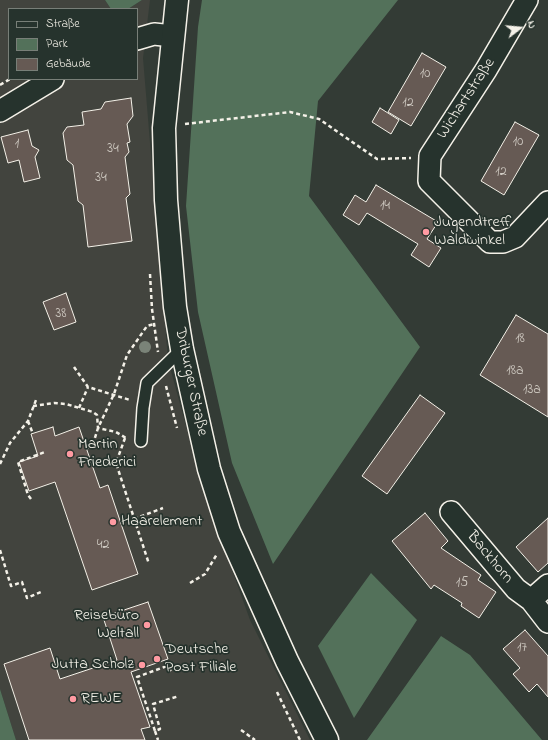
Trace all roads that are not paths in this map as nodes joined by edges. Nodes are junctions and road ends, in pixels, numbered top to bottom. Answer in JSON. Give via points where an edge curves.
{"nodes":[{"id":1,"x":177,"y":0,"type":"edge"},
{"id":2,"x":527,"y":0,"type":"edge"},
{"id":3,"x":172,"y":36,"type":"junction"},
{"id":4,"x":138,"y":39,"type":"edge"},
{"id":5,"x":51,"y":80,"type":"edge"},
{"id":6,"x":0,"y":110,"type":"edge"},
{"id":7,"x":548,"y":202,"type":"edge"},
{"id":8,"x":182,"y":349,"type":"junction"},
{"id":9,"x":141,"y":441,"type":"dead end"},
{"id":10,"x":451,"y":512,"type":"dead end"},
{"id":11,"x":548,"y":585,"type":"edge"},
{"id":12,"x":531,"y":600,"type":"junction"},
{"id":13,"x":548,"y":622,"type":"edge"},
{"id":14,"x":327,"y":740,"type":"edge"}],
"edges":[{"from":1,"to":3,"type":"main road","name":"Driburger Straße"},
{"from":2,"to":7,"type":"street","name":"Wichartstraße","via":[[486,70],[430,156],[429,181],[490,242],[503,242],[515,237]]},
{"from":3,"to":4,"type":"street","via":[[154,34]]},
{"from":3,"to":8,"type":"main road","name":"Driburger Straße","via":[[164,128],[166,200]]},
{"from":5,"to":6,"type":"street"},
{"from":8,"to":9,"type":"lane","via":[[147,383]]},
{"from":8,"to":14,"type":"main road","name":"Driburger Straße","via":[[209,469],[229,532],[284,654]]},
{"from":10,"to":12,"type":"street","name":"Backhorn","via":[[516,589]]},
{"from":11,"to":12,"type":"street"},
{"from":12,"to":13,"type":"street","name":"Backhorn"}]}
